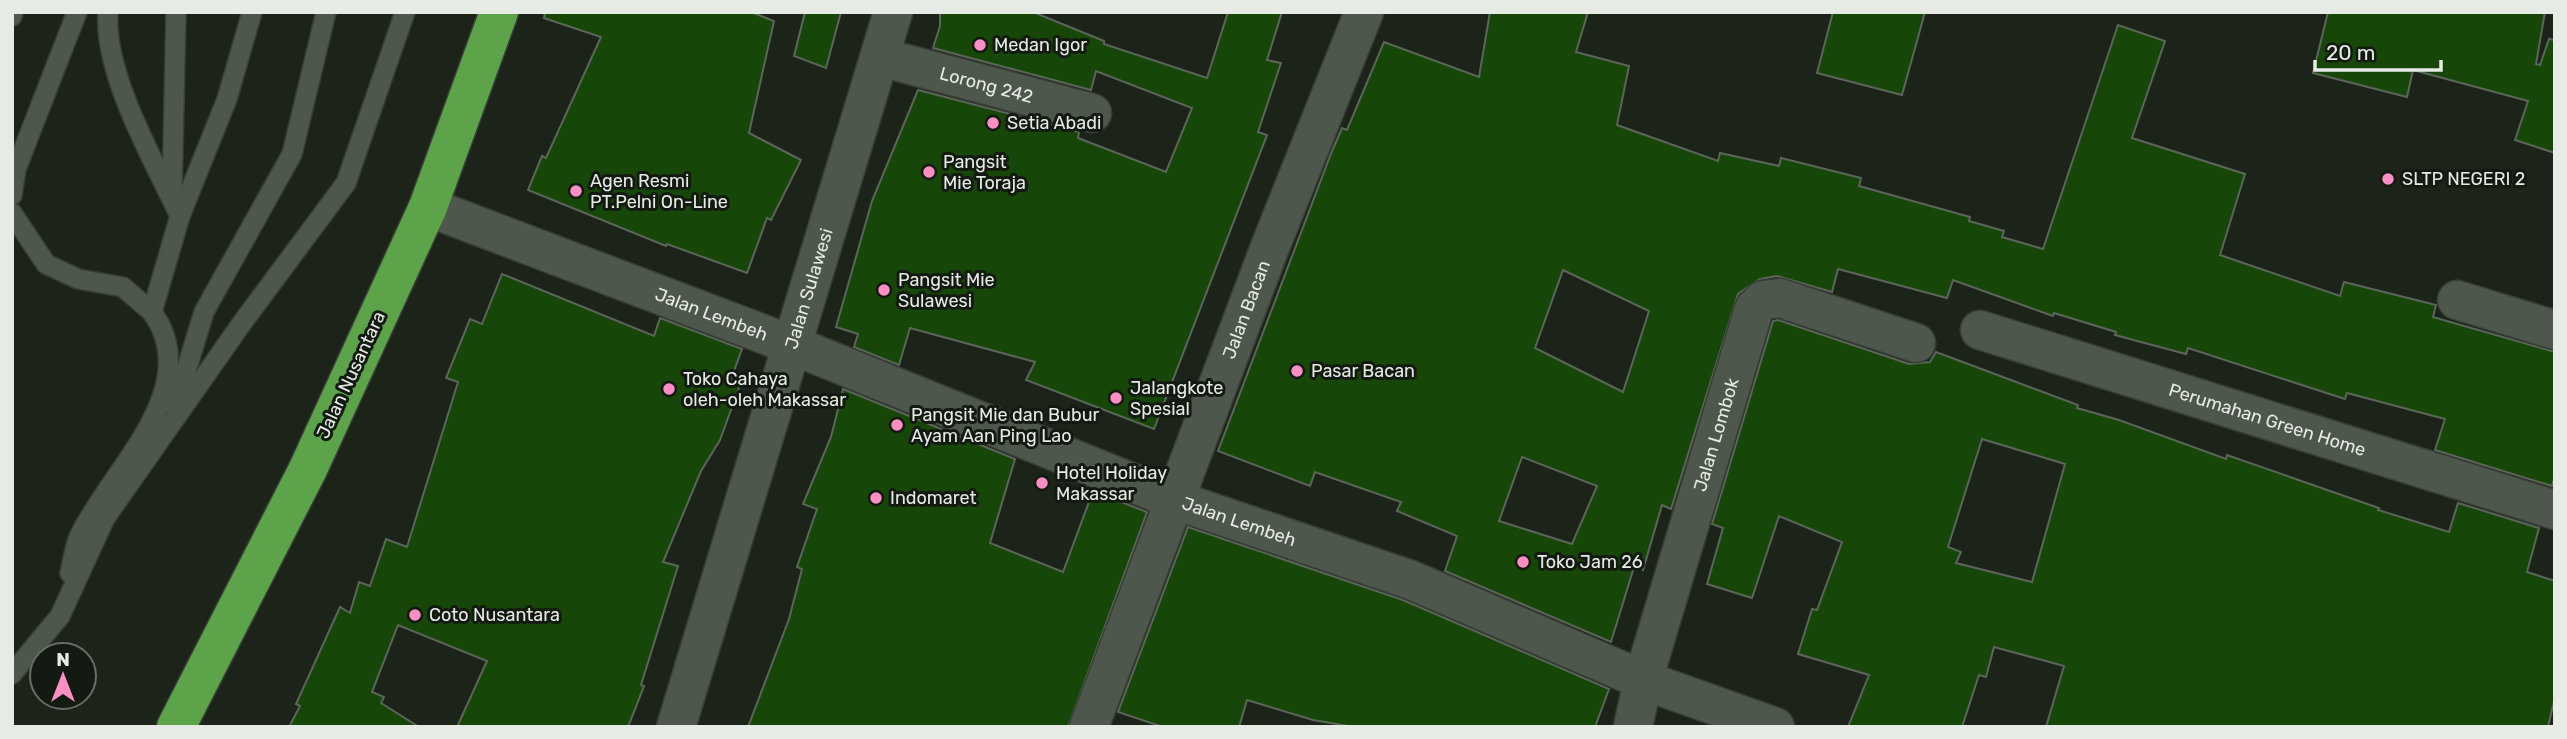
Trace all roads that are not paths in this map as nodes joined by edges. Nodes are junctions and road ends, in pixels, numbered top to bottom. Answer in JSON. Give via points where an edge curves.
{"nodes":[{"id":1,"x":77,"y":12,"type":"edge"},
{"id":2,"x":108,"y":12,"type":"edge"},
{"id":3,"x":176,"y":12,"type":"edge"},
{"id":4,"x":252,"y":12,"type":"edge"},
{"id":5,"x":326,"y":12,"type":"edge"},
{"id":6,"x":405,"y":12,"type":"edge"},
{"id":7,"x":499,"y":12,"type":"edge"},
{"id":8,"x":893,"y":12,"type":"edge"},
{"id":9,"x":1364,"y":12,"type":"edge"},
{"id":10,"x":880,"y":57,"type":"junction"},
{"id":11,"x":1093,"y":113,"type":"dead end"},
{"id":12,"x":12,"y":195,"type":"edge"},
{"id":13,"x":171,"y":197,"type":"junction"},
{"id":14,"x":428,"y":207,"type":"junction"},
{"id":15,"x":12,"y":213,"type":"edge"},
{"id":16,"x":180,"y":216,"type":"junction"},
{"id":17,"x":2457,"y":300,"type":"dead end"},
{"id":18,"x":152,"y":312,"type":"junction"},
{"id":19,"x":1980,"y":330,"type":"dead end"},
{"id":20,"x":2555,"y":330,"type":"edge"},
{"id":21,"x":1916,"y":343,"type":"dead end"},
{"id":22,"x":792,"y":345,"type":"junction"},
{"id":23,"x":169,"y":424,"type":"junction"},
{"id":24,"x":1175,"y":500,"type":"junction"},
{"id":25,"x":2555,"y":510,"type":"edge"},
{"id":26,"x":60,"y":616,"type":"junction"},
{"id":27,"x":12,"y":674,"type":"edge"},
{"id":28,"x":1643,"y":680,"type":"junction"},
{"id":29,"x":176,"y":727,"type":"edge"},
{"id":30,"x":676,"y":727,"type":"edge"},
{"id":31,"x":1089,"y":727,"type":"edge"},
{"id":32,"x":1633,"y":727,"type":"edge"},
{"id":33,"x":1775,"y":727,"type":"edge"}],
"edges":[{"from":1,"to":12,"type":"lane","via":[[16,169]]},
{"from":2,"to":13,"type":"lane","via":[[118,80]]},
{"from":3,"to":13,"type":"lane"},
{"from":4,"to":16,"type":"lane","via":[[227,99]]},
{"from":5,"to":23,"type":"lane","via":[[292,153],[204,312]]},
{"from":6,"to":23,"type":"lane","via":[[346,183]]},
{"from":7,"to":14,"type":"highway","name":"Jalan Nusantara"},
{"from":8,"to":10,"type":"street","name":"Jalan Sulawesi"},
{"from":9,"to":24,"type":"street","name":"Jalan Bacan"},
{"from":10,"to":11,"type":"street","name":"Lorong 242"},
{"from":10,"to":22,"type":"street","name":"Jalan Sulawesi"},
{"from":13,"to":16,"type":"lane"},
{"from":14,"to":22,"type":"street","name":"Jalan Lembeh"},
{"from":14,"to":29,"type":"highway","name":"Jalan Nusantara","via":[[307,469]]},
{"from":15,"to":18,"type":"lane","via":[[46,264],[78,279],[123,287]]},
{"from":16,"to":18,"type":"lane"},
{"from":17,"to":20,"type":"street"},
{"from":18,"to":26,"type":"lane","via":[[166,332],[170,361],[160,408],[78,538]]},
{"from":19,"to":25,"type":"street","name":"Perumahan Green Home"},
{"from":21,"to":28,"type":"street","name":"Jalan Lombok","via":[[1780,298],[1763,300],[1754,309]]},
{"from":22,"to":24,"type":"street","name":"Jalan Lembeh"},
{"from":22,"to":30,"type":"street","name":"Jalan Sulawesi"},
{"from":23,"to":26,"type":"lane","via":[[105,518]]},
{"from":24,"to":28,"type":"street","name":"Jalan Lembeh","via":[[1411,580]]},
{"from":24,"to":31,"type":"street","name":"Jalan Bacan"},
{"from":26,"to":27,"type":"lane"},
{"from":28,"to":32,"type":"street","name":"Jalan Lombok"},
{"from":28,"to":33,"type":"street","name":"Jalan Lembeh"}]}
